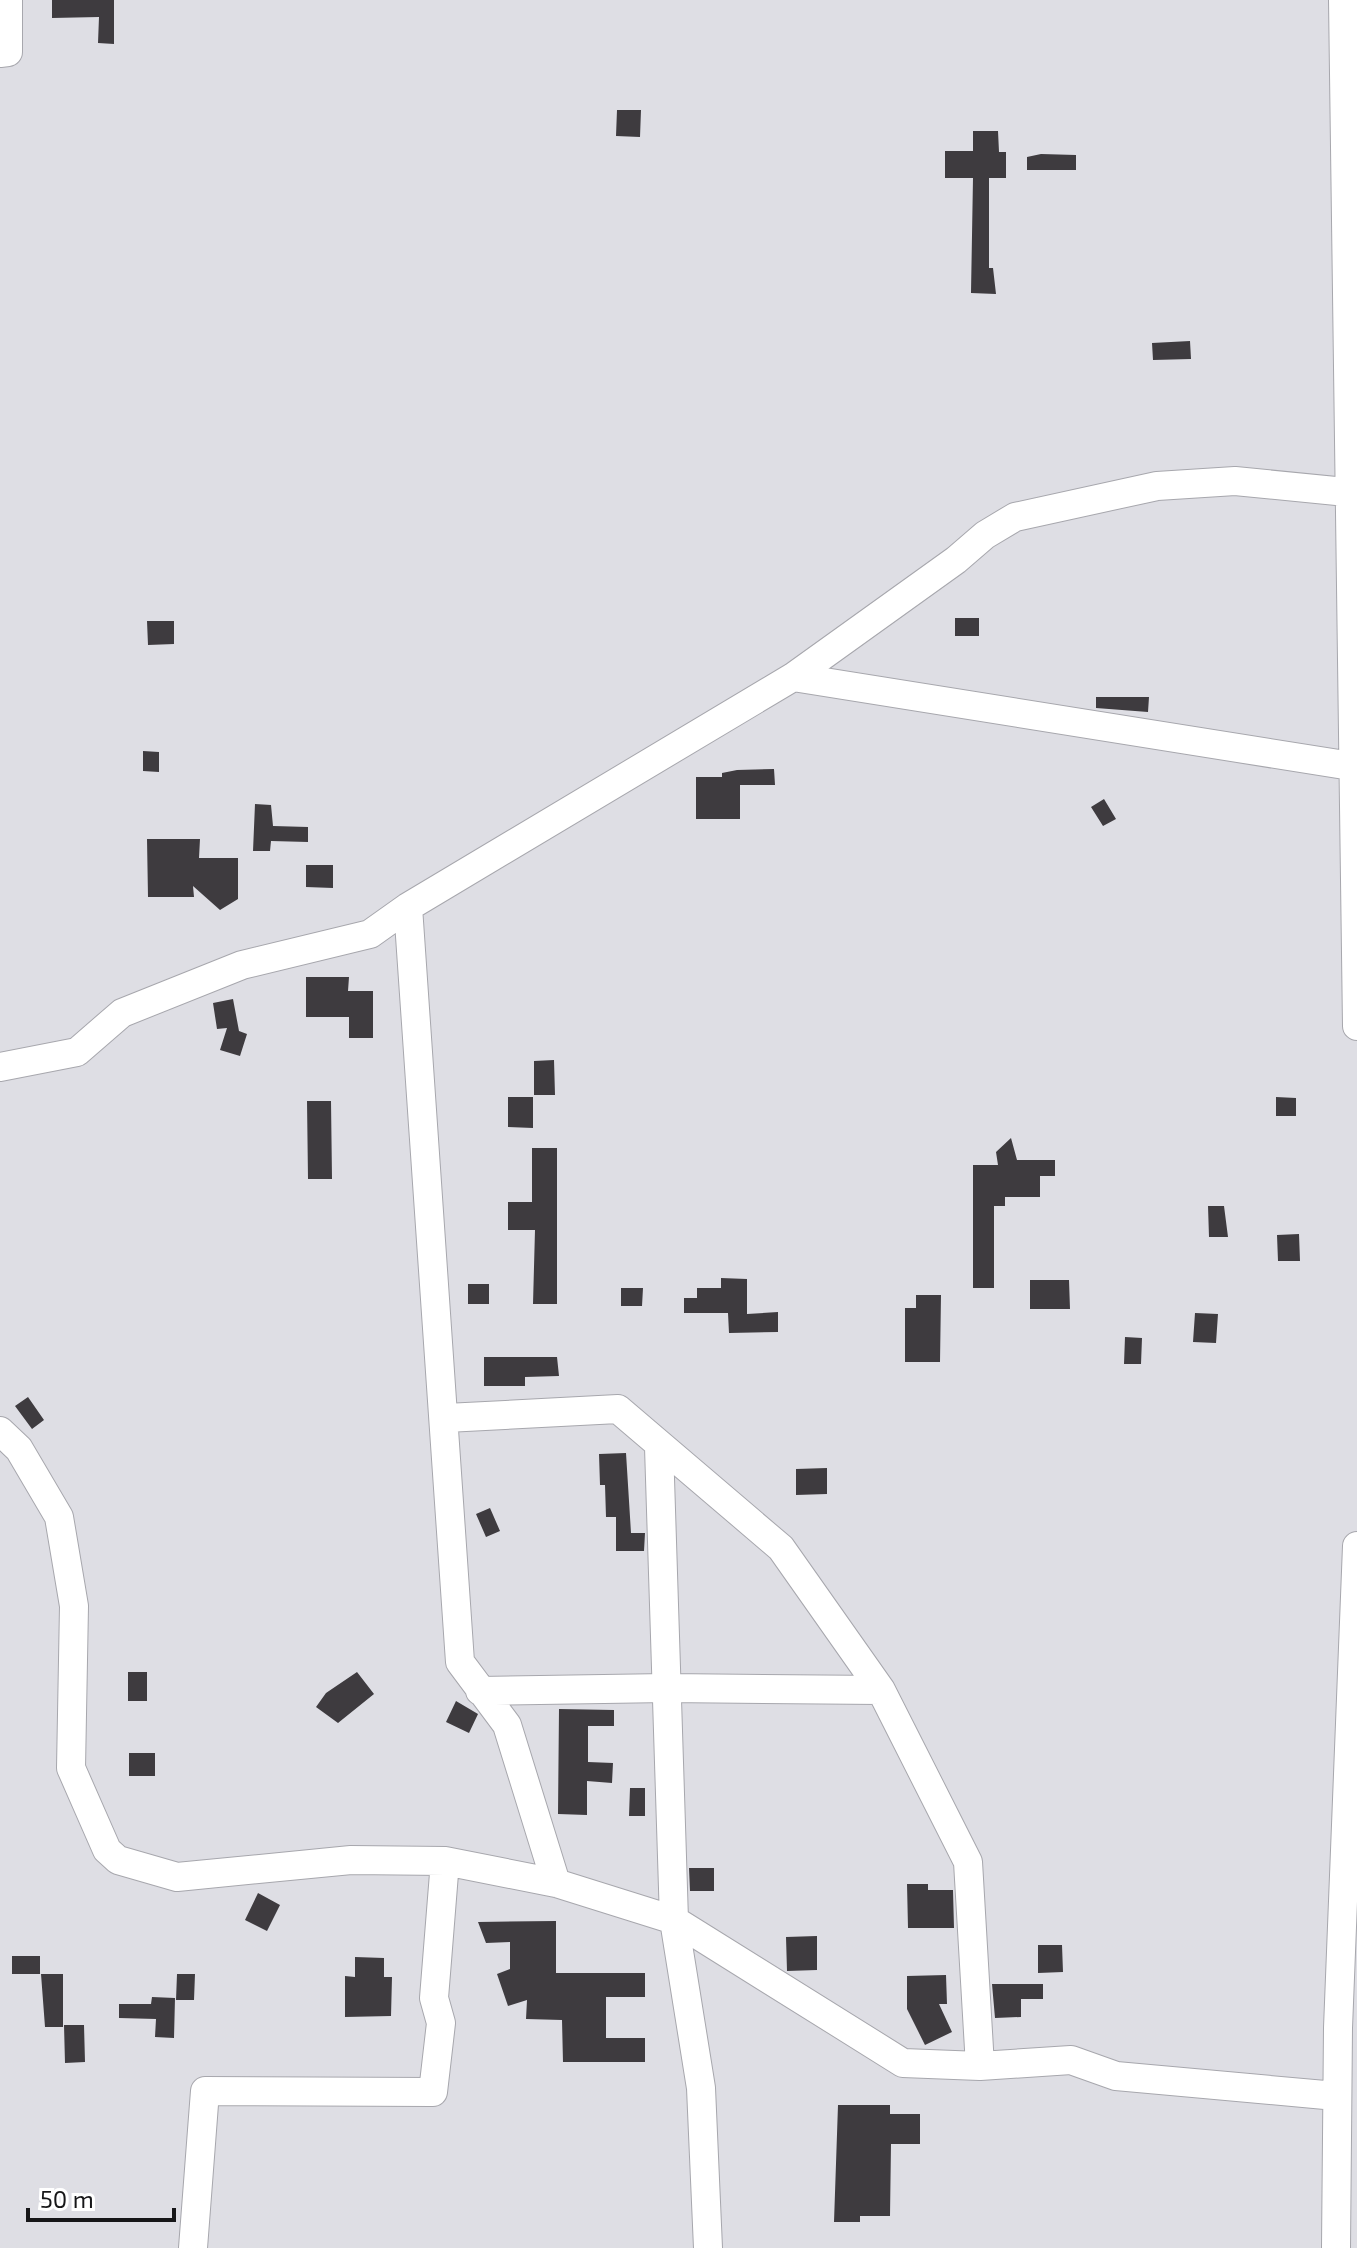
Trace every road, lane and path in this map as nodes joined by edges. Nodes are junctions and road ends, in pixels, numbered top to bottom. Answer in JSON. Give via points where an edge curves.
{"nodes":[{"id":1,"x":8,"y":0,"type":"edge"},
{"id":2,"x":1343,"y":0,"type":"edge"},
{"id":3,"x":0,"y":53,"type":"edge"},
{"id":4,"x":1351,"y":228,"type":"edge"},
{"id":5,"x":1353,"y":493,"type":"edge"},
{"id":6,"x":793,"y":677,"type":"junction"},
{"id":7,"x":1356,"y":767,"type":"edge"},
{"id":8,"x":408,"y":907,"type":"junction"},
{"id":9,"x":1357,"y":1026,"type":"edge"},
{"id":10,"x":0,"y":1067,"type":"edge"},
{"id":11,"x":446,"y":1418,"type":"junction"},
{"id":12,"x":0,"y":1431,"type":"edge"},
{"id":13,"x":659,"y":1447,"type":"junction"},
{"id":14,"x":1357,"y":1546,"type":"edge"},
{"id":15,"x":667,"y":1688,"type":"junction"},
{"id":16,"x":881,"y":1690,"type":"junction"},
{"id":17,"x":480,"y":1691,"type":"junction"},
{"id":18,"x":445,"y":1861,"type":"junction"},
{"id":19,"x":556,"y":1883,"type":"junction"},
{"id":20,"x":674,"y":1920,"type":"junction"},
{"id":21,"x":1338,"y":2028,"type":"junction"},
{"id":22,"x":1357,"y":2064,"type":"edge"},
{"id":23,"x":980,"y":2066,"type":"junction"},
{"id":24,"x":1336,"y":2096,"type":"junction"},
{"id":25,"x":193,"y":2248,"type":"edge"},
{"id":26,"x":708,"y":2248,"type":"edge"},
{"id":27,"x":1336,"y":2248,"type":"edge"}],
"edges":[{"from":1,"to":3,"type":"street","via":[[8,52]]},
{"from":2,"to":4,"type":"street"},
{"from":4,"to":5,"type":"street"},
{"from":5,"to":6,"type":"street","via":[[1235,481],[1173,485],[1015,517]]},
{"from":5,"to":7,"type":"street"},
{"from":6,"to":7,"type":"street"},
{"from":6,"to":8,"type":"street"},
{"from":7,"to":9,"type":"street"},
{"from":8,"to":10,"type":"street","via":[[370,934],[242,965],[122,1013],[77,1052]]},
{"from":8,"to":11,"type":"street"},
{"from":11,"to":13,"type":"street","via":[[618,1409]]},
{"from":11,"to":17,"type":"street","via":[[460,1662]]},
{"from":12,"to":18,"type":"street","via":[[19,1449],[59,1517],[74,1606],[71,1768],[107,1850],[132,1867],[177,1877],[351,1860]]},
{"from":13,"to":15,"type":"street"},
{"from":13,"to":16,"type":"street","via":[[781,1548]]},
{"from":14,"to":21,"type":"street"},
{"from":15,"to":16,"type":"street"},
{"from":15,"to":17,"type":"street"},
{"from":15,"to":20,"type":"street"},
{"from":16,"to":23,"type":"street","via":[[968,1862]]},
{"from":17,"to":19,"type":"street","via":[[507,1725]]},
{"from":18,"to":19,"type":"street"},
{"from":18,"to":25,"type":"street","via":[[434,1998],[441,2023],[433,2092],[205,2091]]},
{"from":19,"to":20,"type":"street"},
{"from":20,"to":23,"type":"street","via":[[903,2063]]},
{"from":20,"to":26,"type":"street","via":[[700,2074]]},
{"from":21,"to":22,"type":"street"},
{"from":21,"to":24,"type":"street"},
{"from":23,"to":24,"type":"street","via":[[1071,2060],[1116,2076]]},
{"from":24,"to":27,"type":"street"}]}
